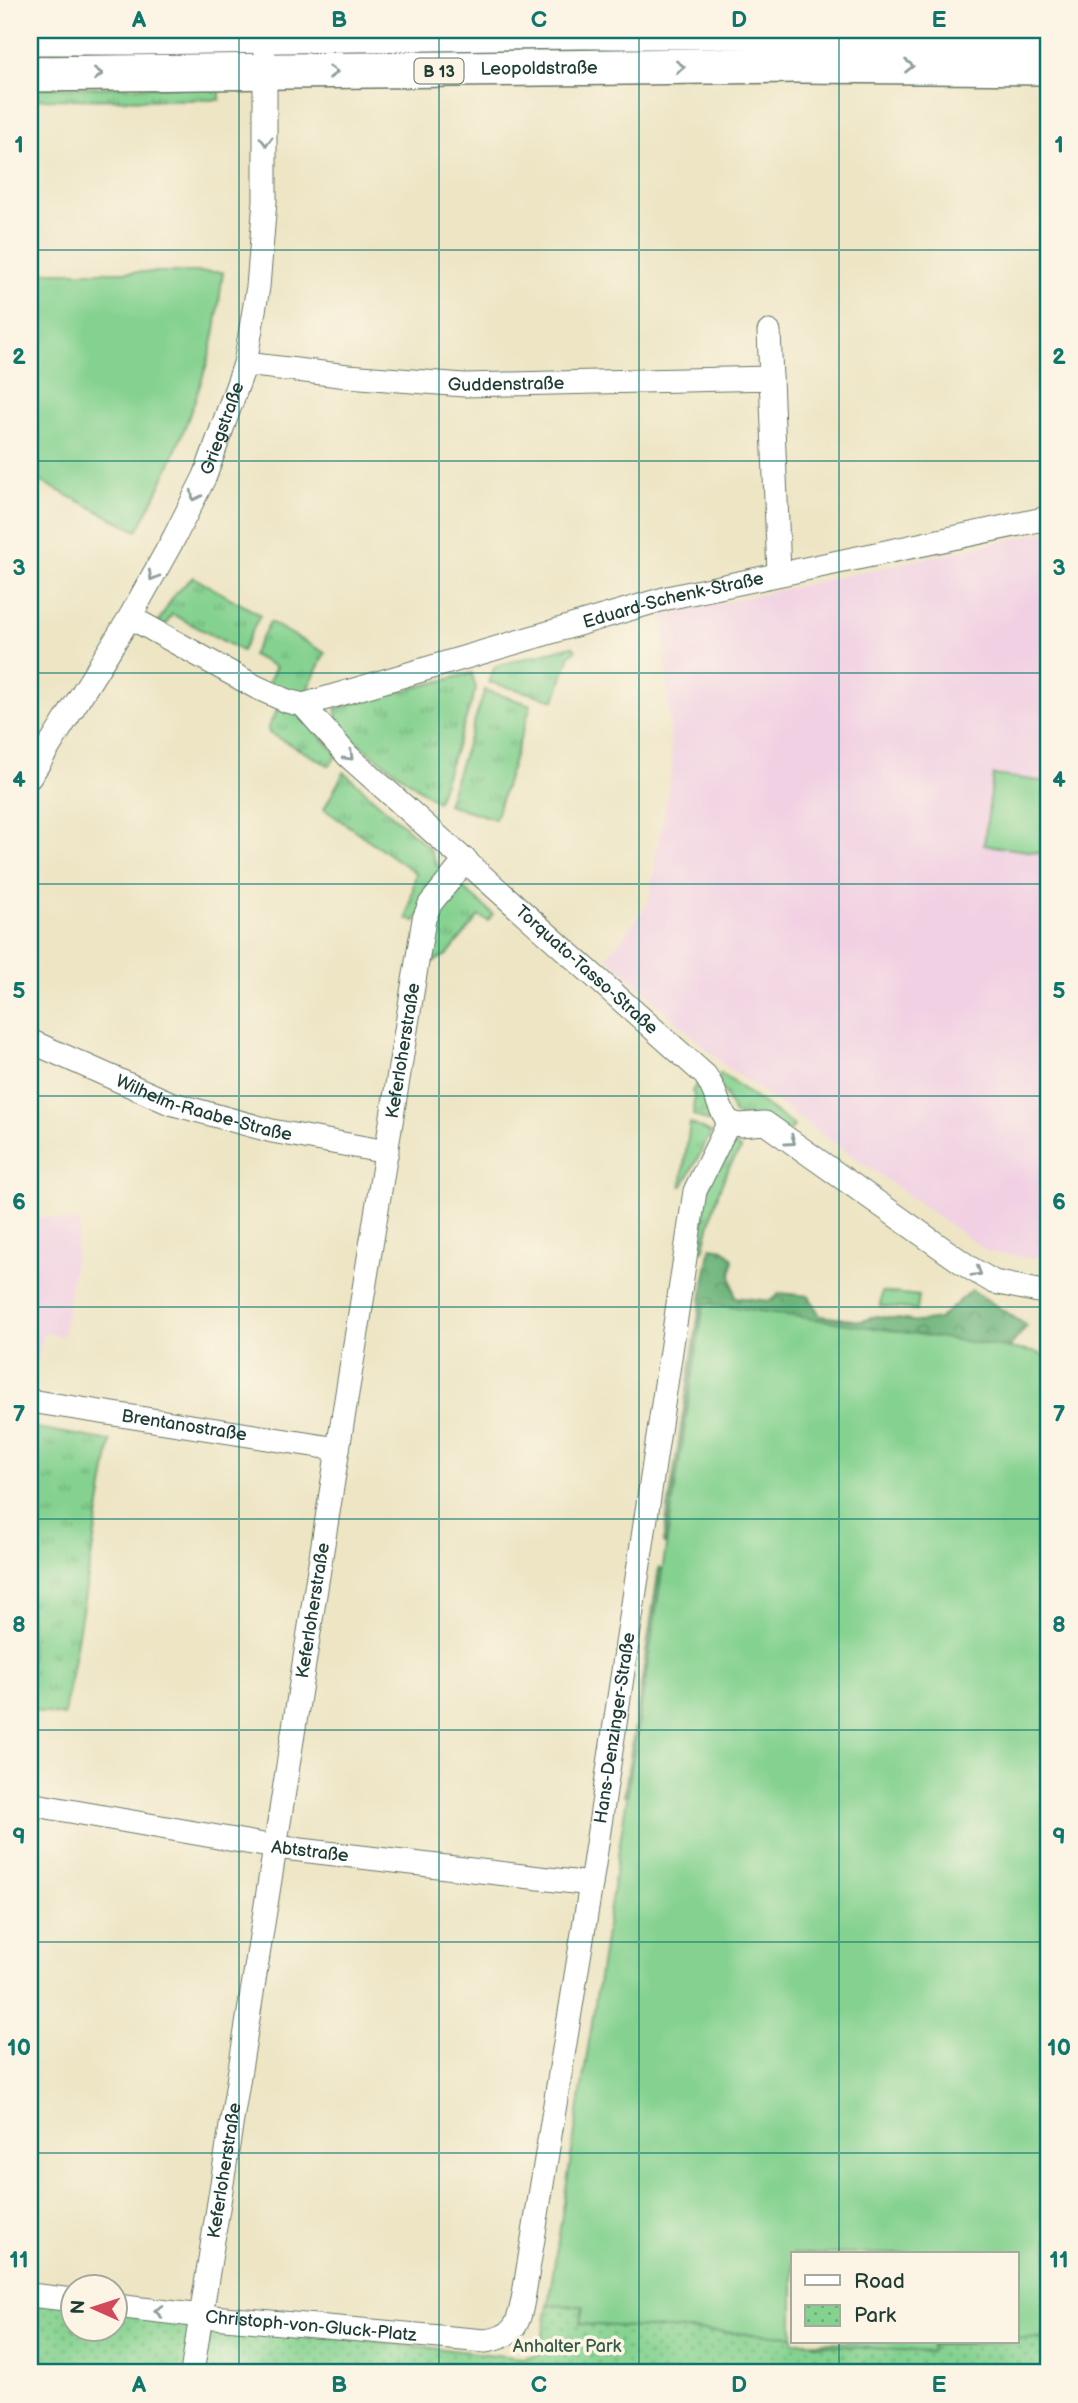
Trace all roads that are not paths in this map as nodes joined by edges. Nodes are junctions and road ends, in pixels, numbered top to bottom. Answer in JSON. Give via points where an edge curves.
{"nodes":[{"id":1,"x":264,"y":32,"type":"edge"},
{"id":2,"x":1048,"y":33,"type":"edge"},
{"id":3,"x":30,"y":37,"type":"edge"},
{"id":4,"x":842,"y":43,"type":"edge"},
{"id":5,"x":1048,"y":67,"type":"edge"},
{"id":6,"x":265,"y":73,"type":"junction"},
{"id":7,"x":30,"y":75,"type":"edge"},
{"id":8,"x":769,"y":332,"type":"dead end"},
{"id":9,"x":245,"y":364,"type":"junction"},
{"id":10,"x":771,"y":378,"type":"junction"},
{"id":11,"x":1048,"y":518,"type":"edge"},
{"id":12,"x":779,"y":573,"type":"junction"},
{"id":13,"x":130,"y":617,"type":"junction"},
{"id":14,"x":303,"y":705,"type":"junction"},
{"id":15,"x":30,"y":777,"type":"edge"},
{"id":16,"x":466,"y":860,"type":"junction"},
{"id":17,"x":30,"y":1041,"type":"edge"},
{"id":18,"x":729,"y":1122,"type":"junction"},
{"id":19,"x":387,"y":1152,"type":"junction"},
{"id":20,"x":1048,"y":1293,"type":"edge"},
{"id":21,"x":30,"y":1401,"type":"edge"},
{"id":22,"x":338,"y":1448,"type":"junction"},
{"id":23,"x":30,"y":1804,"type":"edge"},
{"id":24,"x":275,"y":1847,"type":"junction"},
{"id":25,"x":591,"y":1884,"type":"junction"},
{"id":26,"x":30,"y":2295,"type":"edge"},
{"id":27,"x":60,"y":2298,"type":"edge"},
{"id":28,"x":130,"y":2308,"type":"edge"},
{"id":29,"x":202,"y":2316,"type":"junction"},
{"id":30,"x":507,"y":2336,"type":"joint"},
{"id":31,"x":192,"y":2373,"type":"edge"}],
"edges":[{"from":1,"to":3,"type":"main road","name":"Leopoldstraße","number":"B 13"},
{"from":1,"to":4,"type":"main road","name":"Leopoldstraße","number":"B 13","via":[[581,31]]},
{"from":1,"to":6,"type":"street","name":"Griegstraße"},
{"from":2,"to":4,"type":"main road","name":"Leopoldstraße","number":"B 13","via":[[900,35]]},
{"from":4,"to":5,"type":"main road","name":"Leopoldstraße","number":"B 13","one_way":true},
{"from":6,"to":4,"type":"main road","name":"Leopoldstraße","number":"B 13","one_way":true},
{"from":7,"to":6,"type":"main road","name":"Leopoldstraße","number":"B 13","one_way":true},
{"from":6,"to":9,"type":"street","name":"Griegstraße","one_way":true,"via":[[265,201],[258,287]]},
{"from":8,"to":10,"type":"street"},
{"from":9,"to":10,"type":"street","name":"Guddenstraße","via":[[464,385]]},
{"from":9,"to":13,"type":"street","name":"Griegstraße","one_way":true,"via":[[205,476]]},
{"from":10,"to":12,"type":"street"},
{"from":11,"to":12,"type":"street","name":"Eduard-Schenk-Straße"},
{"from":12,"to":14,"type":"street","name":"Eduard-Schenk-Straße","via":[[667,597]]},
{"from":13,"to":14,"type":"street","name":"Torquato-Tasso-Straße","via":[[256,687]]},
{"from":13,"to":15,"type":"street","name":"Griegstraße"},
{"from":14,"to":16,"type":"street","name":"Torquato-Tasso-Straße","one_way":true,"via":[[348,756]]},
{"from":16,"to":18,"type":"street","name":"Torquato-Tasso-Straße","via":[[705,1075]]},
{"from":16,"to":19,"type":"street","name":"Keferloherstraße","via":[[426,910]]},
{"from":17,"to":19,"type":"street","name":"Wilhelm-Raabe-Straße","via":[[170,1103],[272,1131]]},
{"from":18,"to":20,"type":"street","one_way":true,"via":[[765,1124],[994,1282]]},
{"from":18,"to":25,"type":"street","name":"Hans-Denzinger-Straße","via":[[695,1191]]},
{"from":19,"to":22,"type":"street","name":"Keferloherstraße"},
{"from":21,"to":22,"type":"street","name":"Brentanostraße"},
{"from":22,"to":24,"type":"street","name":"Keferloherstraße"},
{"from":23,"to":24,"type":"street","name":"Abtstraße"},
{"from":24,"to":25,"type":"street","name":"Abtstraße"},
{"from":24,"to":29,"type":"street","name":"Keferloherstraße"},
{"from":25,"to":30,"type":"street","name":"Hans-Denzinger-Straße","via":[[524,2294],[520,2314]]},
{"from":26,"to":27,"type":"street"},
{"from":29,"to":28,"type":"street","name":"Christoph-von-Gluck-Platz","one_way":true},
{"from":29,"to":30,"type":"street","name":"Christoph-von-Gluck-Platz","via":[[485,2341]]},
{"from":29,"to":31,"type":"street","name":"Keferloherstraße"}]}
